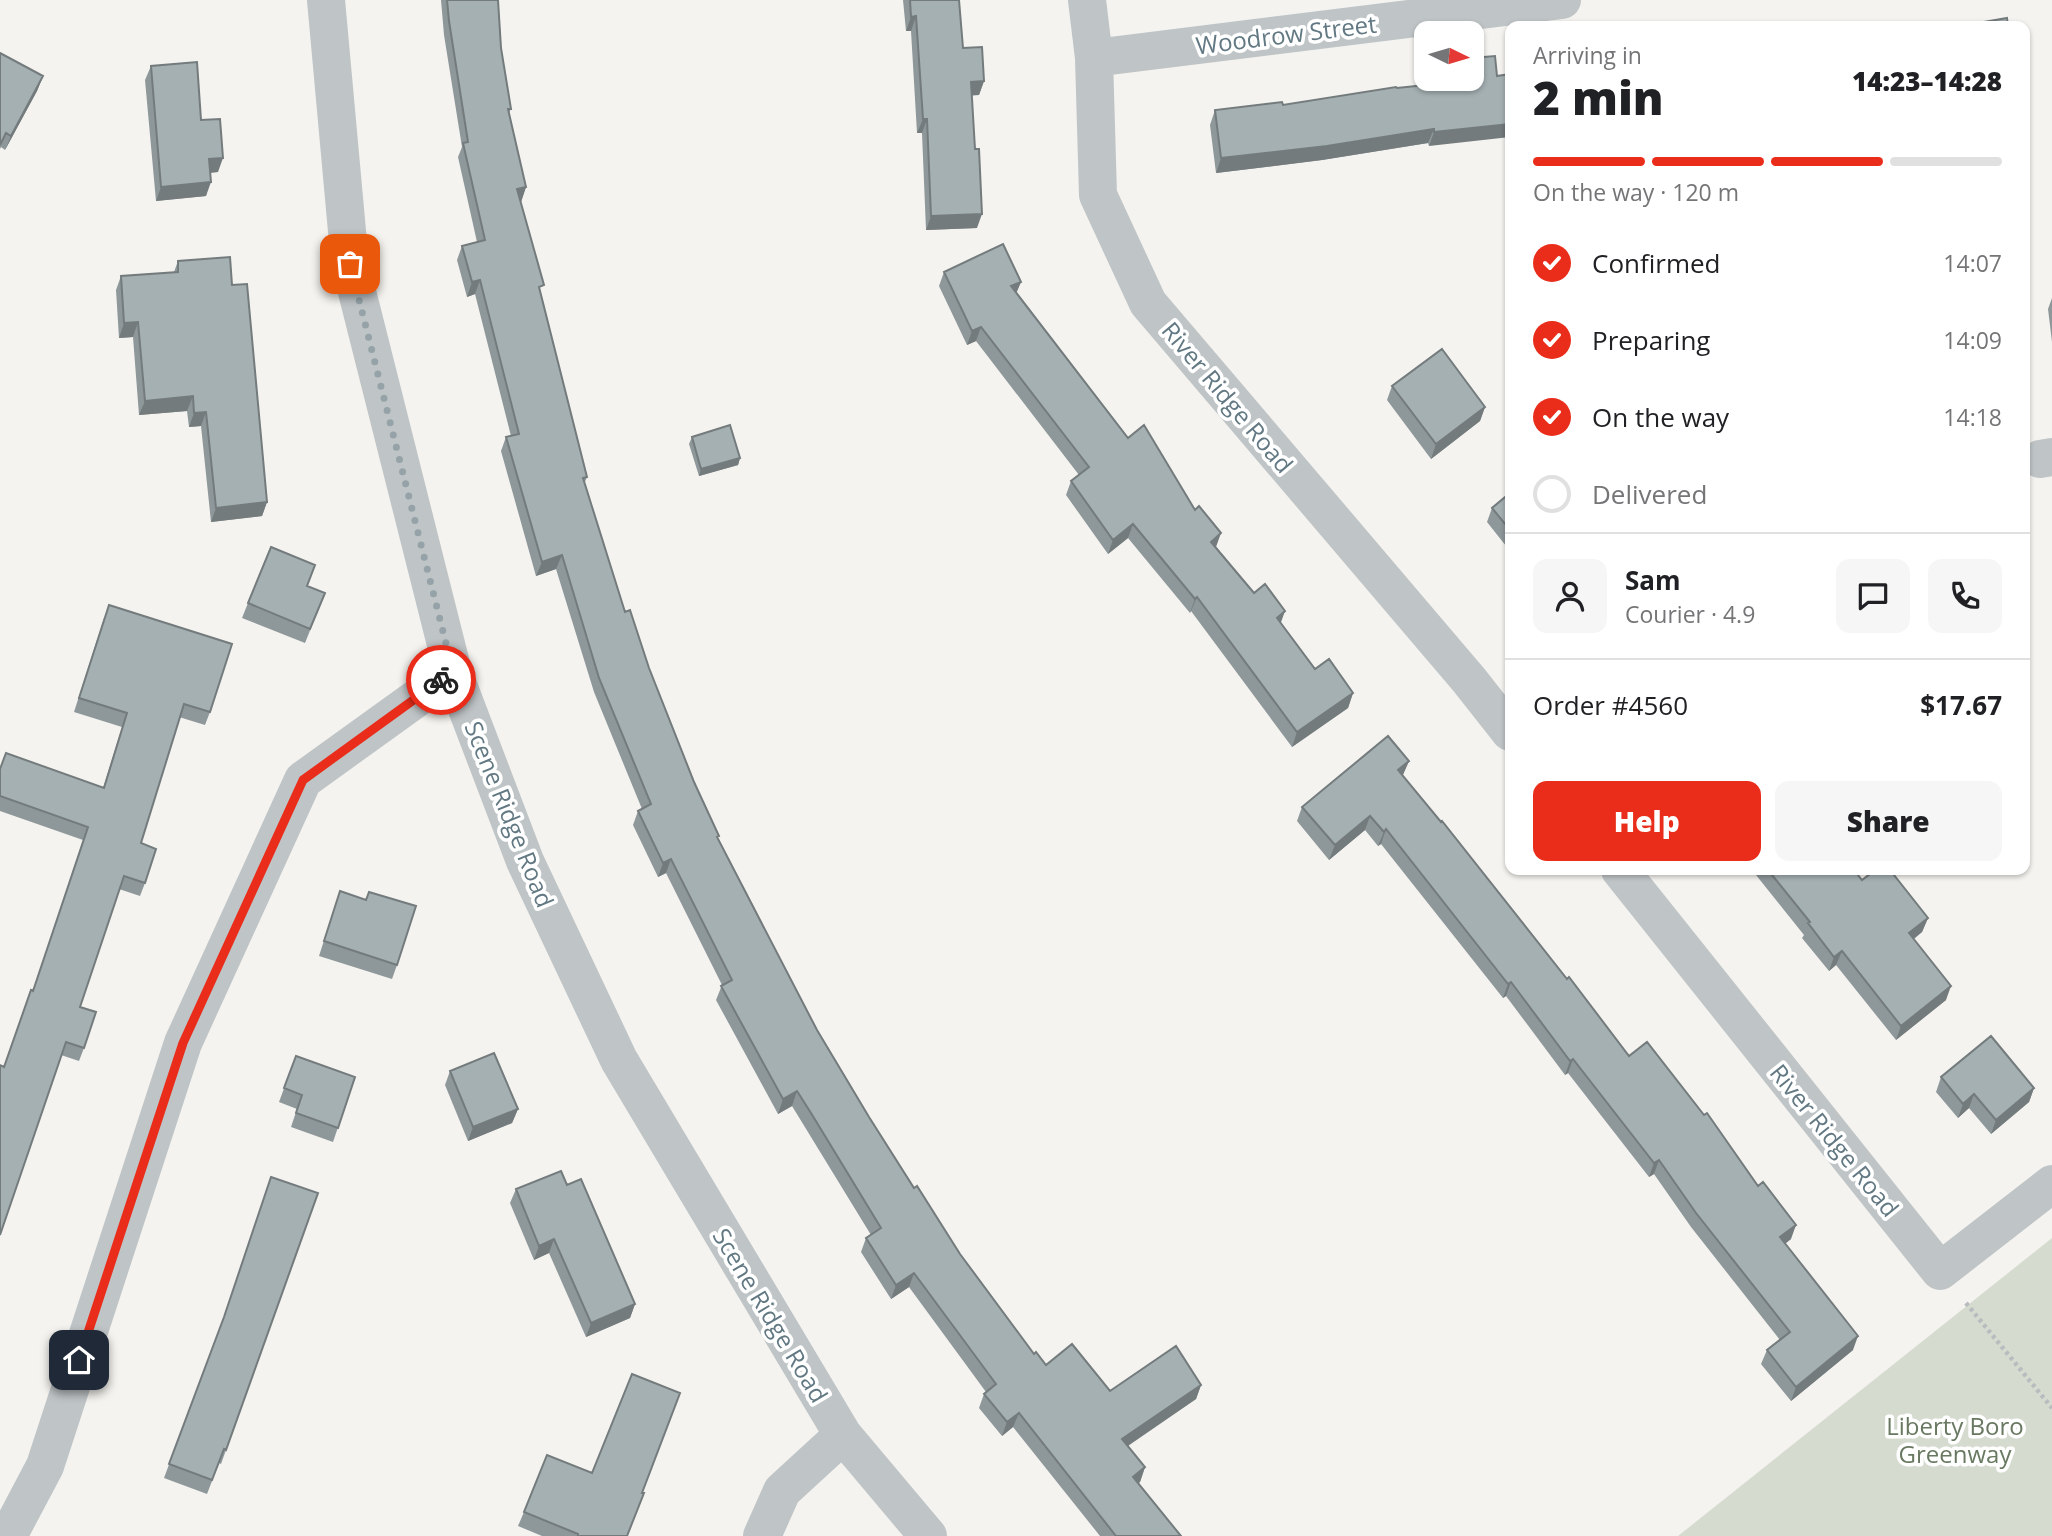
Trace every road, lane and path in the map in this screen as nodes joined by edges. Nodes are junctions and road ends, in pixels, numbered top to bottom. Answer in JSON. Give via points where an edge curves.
{"nodes":[{"id":1,"x":326,"y":0,"type":"edge"},
{"id":2,"x":1087,"y":0,"type":"edge"},
{"id":3,"x":1562,"y":0,"type":"edge"},
{"id":4,"x":1094,"y":58,"type":"junction"},
{"id":5,"x":453,"y":671,"type":"junction"},
{"id":6,"x":1505,"y":726,"type":"edge"},
{"id":7,"x":1624,"y":875,"type":"edge"},
{"id":8,"x":2052,"y":1184,"type":"edge"},
{"id":9,"x":1940,"y":1271,"type":"junction"},
{"id":10,"x":2052,"y":1408,"type":"edge"},
{"id":11,"x":843,"y":1435,"type":"junction"},
{"id":12,"x":8,"y":1536,"type":"edge"},
{"id":13,"x":762,"y":1536,"type":"edge"},
{"id":14,"x":928,"y":1536,"type":"edge"}],
"edges":[{"from":1,"to":5,"type":"street","name":"Scene Ridge Road","via":[[350,264]]},
{"from":2,"to":4,"type":"street","name":"River Ridge Road"},
{"from":3,"to":4,"type":"street","name":"Woodrow Street"},
{"from":4,"to":6,"type":"street","name":"River Ridge Road","via":[[1098,194],[1148,303]]},
{"from":5,"to":11,"type":"street","name":"Scene Ridge Road","via":[[525,861],[619,1060]]},
{"from":5,"to":12,"type":"street","via":[[303,780],[183,1043],[45,1466]]},
{"from":7,"to":9,"type":"street","name":"River Ridge Road"},
{"from":8,"to":9,"type":"street"},
{"from":9,"to":10,"type":"path"},
{"from":11,"to":13,"type":"street","via":[[782,1491]]},
{"from":11,"to":14,"type":"street","name":"Scene Ridge Road"}]}
